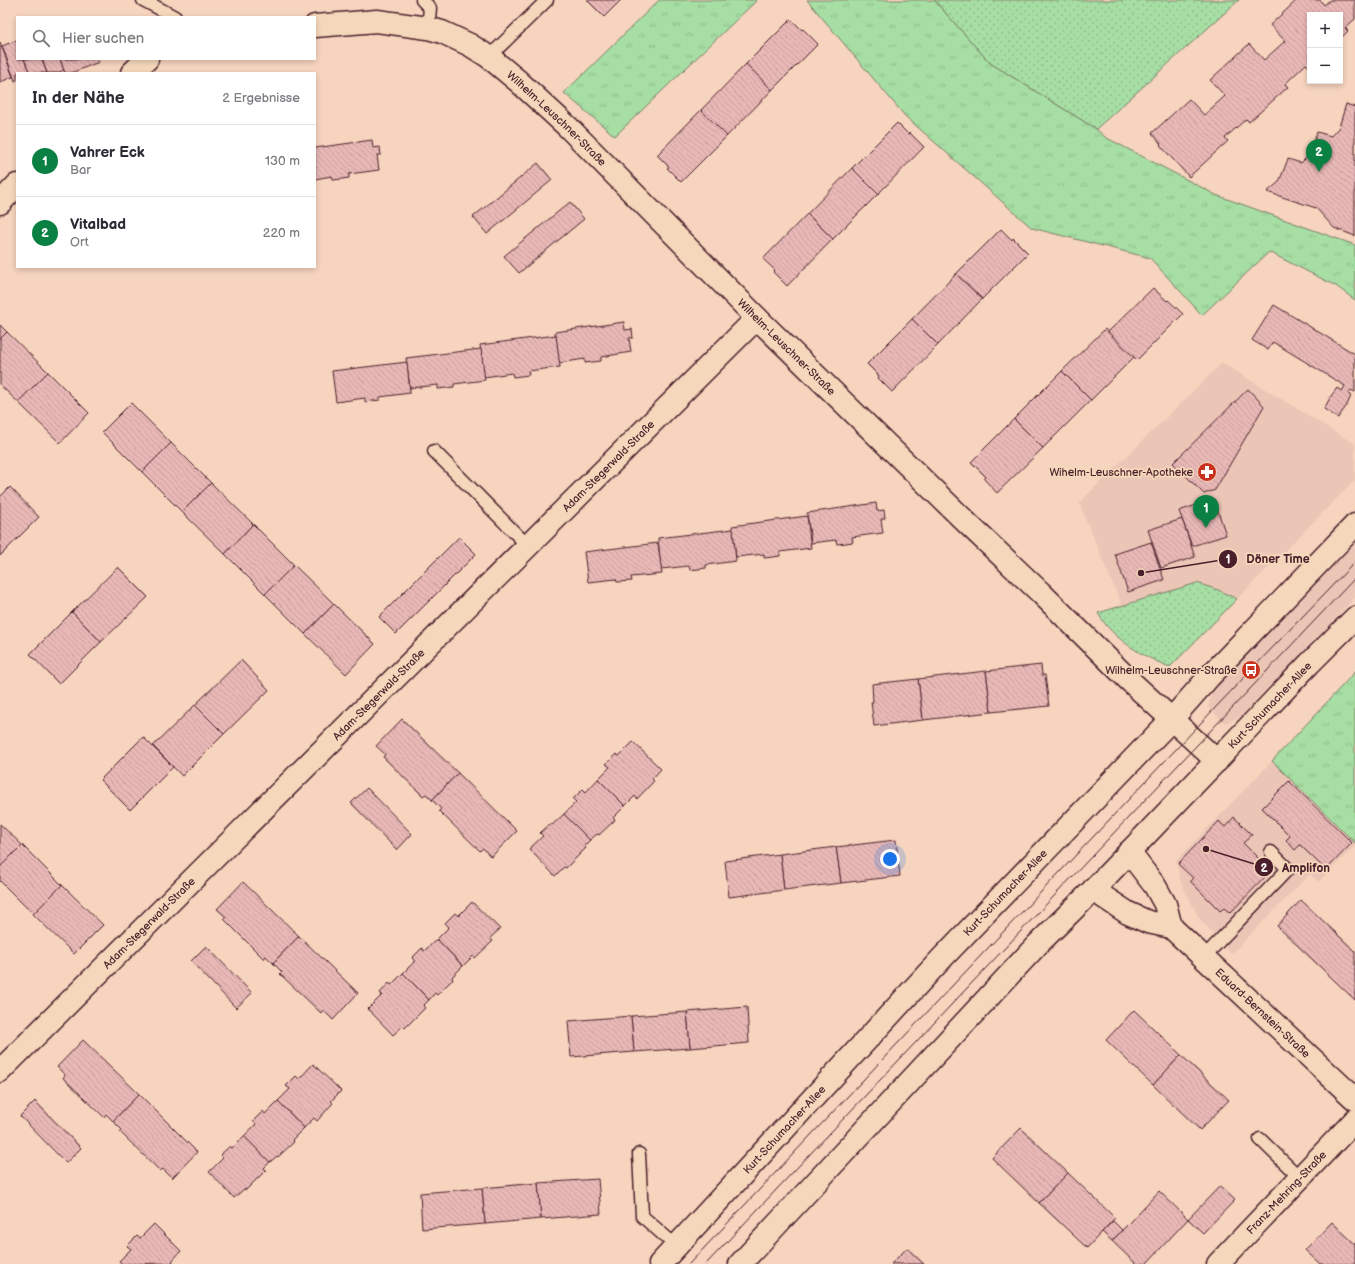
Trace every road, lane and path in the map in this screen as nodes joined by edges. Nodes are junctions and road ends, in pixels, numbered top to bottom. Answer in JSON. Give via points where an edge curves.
{"nodes":[{"id":1,"x":143,"y":0,"type":"edge"},
{"id":2,"x":422,"y":0,"type":"edge"},
{"id":3,"x":547,"y":0,"type":"edge"},
{"id":4,"x":173,"y":16,"type":"edge"},
{"id":5,"x":316,"y":26,"type":"edge"},
{"id":6,"x":428,"y":28,"type":"junction"},
{"id":7,"x":489,"y":57,"type":"junction"},
{"id":8,"x":146,"y":60,"type":"edge"},
{"id":9,"x":133,"y":72,"type":"edge"},
{"id":10,"x":16,"y":186,"type":"edge"},
{"id":11,"x":0,"y":202,"type":"edge"},
{"id":12,"x":757,"y":318,"type":"junction"},
{"id":13,"x":434,"y":451,"type":"dead end"},
{"id":14,"x":1355,"y":525,"type":"edge"},
{"id":15,"x":528,"y":546,"type":"junction"},
{"id":16,"x":1355,"y":618,"type":"edge"},
{"id":17,"x":1171,"y":720,"type":"junction"},
{"id":18,"x":1217,"y":761,"type":"junction"},
{"id":19,"x":1129,"y":852,"type":"junction"},
{"id":20,"x":1271,"y":852,"type":"dead end"},
{"id":21,"x":1093,"y":890,"type":"junction"},
{"id":22,"x":1171,"y":927,"type":"junction"},
{"id":23,"x":1204,"y":957,"type":"junction"},
{"id":24,"x":0,"y":1071,"type":"edge"},
{"id":25,"x":1355,"y":1099,"type":"edge"},
{"id":26,"x":1355,"y":1120,"type":"edge"},
{"id":27,"x":1260,"y":1139,"type":"dead end"},
{"id":28,"x":639,"y":1154,"type":"dead end"},
{"id":29,"x":1300,"y":1178,"type":"junction"},
{"id":30,"x":676,"y":1246,"type":"junction"},
{"id":31,"x":660,"y":1264,"type":"edge"},
{"id":32,"x":740,"y":1264,"type":"edge"},
{"id":33,"x":1218,"y":1264,"type":"edge"}],
"edges":[{"from":1,"to":4,"type":"lane"},
{"from":2,"to":6,"type":"lane","via":[[430,8]]},
{"from":3,"to":7,"type":"lane"},
{"from":5,"to":6,"type":"street","name":"Wilhelm-Leuschner-Straße","via":[[377,21]]},
{"from":6,"to":7,"type":"street","name":"Wilhelm-Leuschner-Straße","via":[[470,45]]},
{"from":7,"to":12,"type":"street","name":"Wilhelm-Leuschner-Straße","via":[[568,127]]},
{"from":8,"to":9,"type":"street"},
{"from":10,"to":11,"type":"street"},
{"from":12,"to":15,"type":"street","name":"Adam-Stegerwald-Straße"},
{"from":12,"to":17,"type":"street","name":"Wilhelm-Leuschner-Straße"},
{"from":13,"to":15,"type":"lane"},
{"from":14,"to":17,"type":"street","name":"Kurt-Schumacher-Allee"},
{"from":15,"to":24,"type":"street","name":"Adam-Stegerwald-Straße"},
{"from":16,"to":18,"type":"street","name":"Kurt-Schumacher-Allee"},
{"from":17,"to":18,"type":"street","name":"Wilhelm-Leuschner-Straße"},
{"from":17,"to":30,"type":"street","name":"Kurt-Schumacher-Allee","via":[[944,956]]},
{"from":18,"to":19,"type":"street","name":"Kurt-Schumacher-Allee"},
{"from":19,"to":21,"type":"street","name":"Kurt-Schumacher-Allee"},
{"from":19,"to":22,"type":"street","via":[[1166,904]]},
{"from":20,"to":23,"type":"lane","via":[[1288,869]]},
{"from":21,"to":22,"type":"street","via":[[1128,913],[1148,922]]},
{"from":21,"to":32,"type":"street","name":"Kurt-Schumacher-Allee","via":[[1037,946]]},
{"from":22,"to":23,"type":"street","name":"Eduard-Bernstein-Straße"},
{"from":23,"to":25,"type":"street","name":"Eduard-Bernstein-Straße"},
{"from":26,"to":29,"type":"street","name":"Franz-Mehring-Straße"},
{"from":27,"to":29,"type":"lane"},
{"from":28,"to":30,"type":"lane","via":[[642,1216]]},
{"from":29,"to":33,"type":"street","name":"Franz-Mehring-Straße"},
{"from":30,"to":31,"type":"street","name":"Kurt-Schumacher-Allee"}]}
